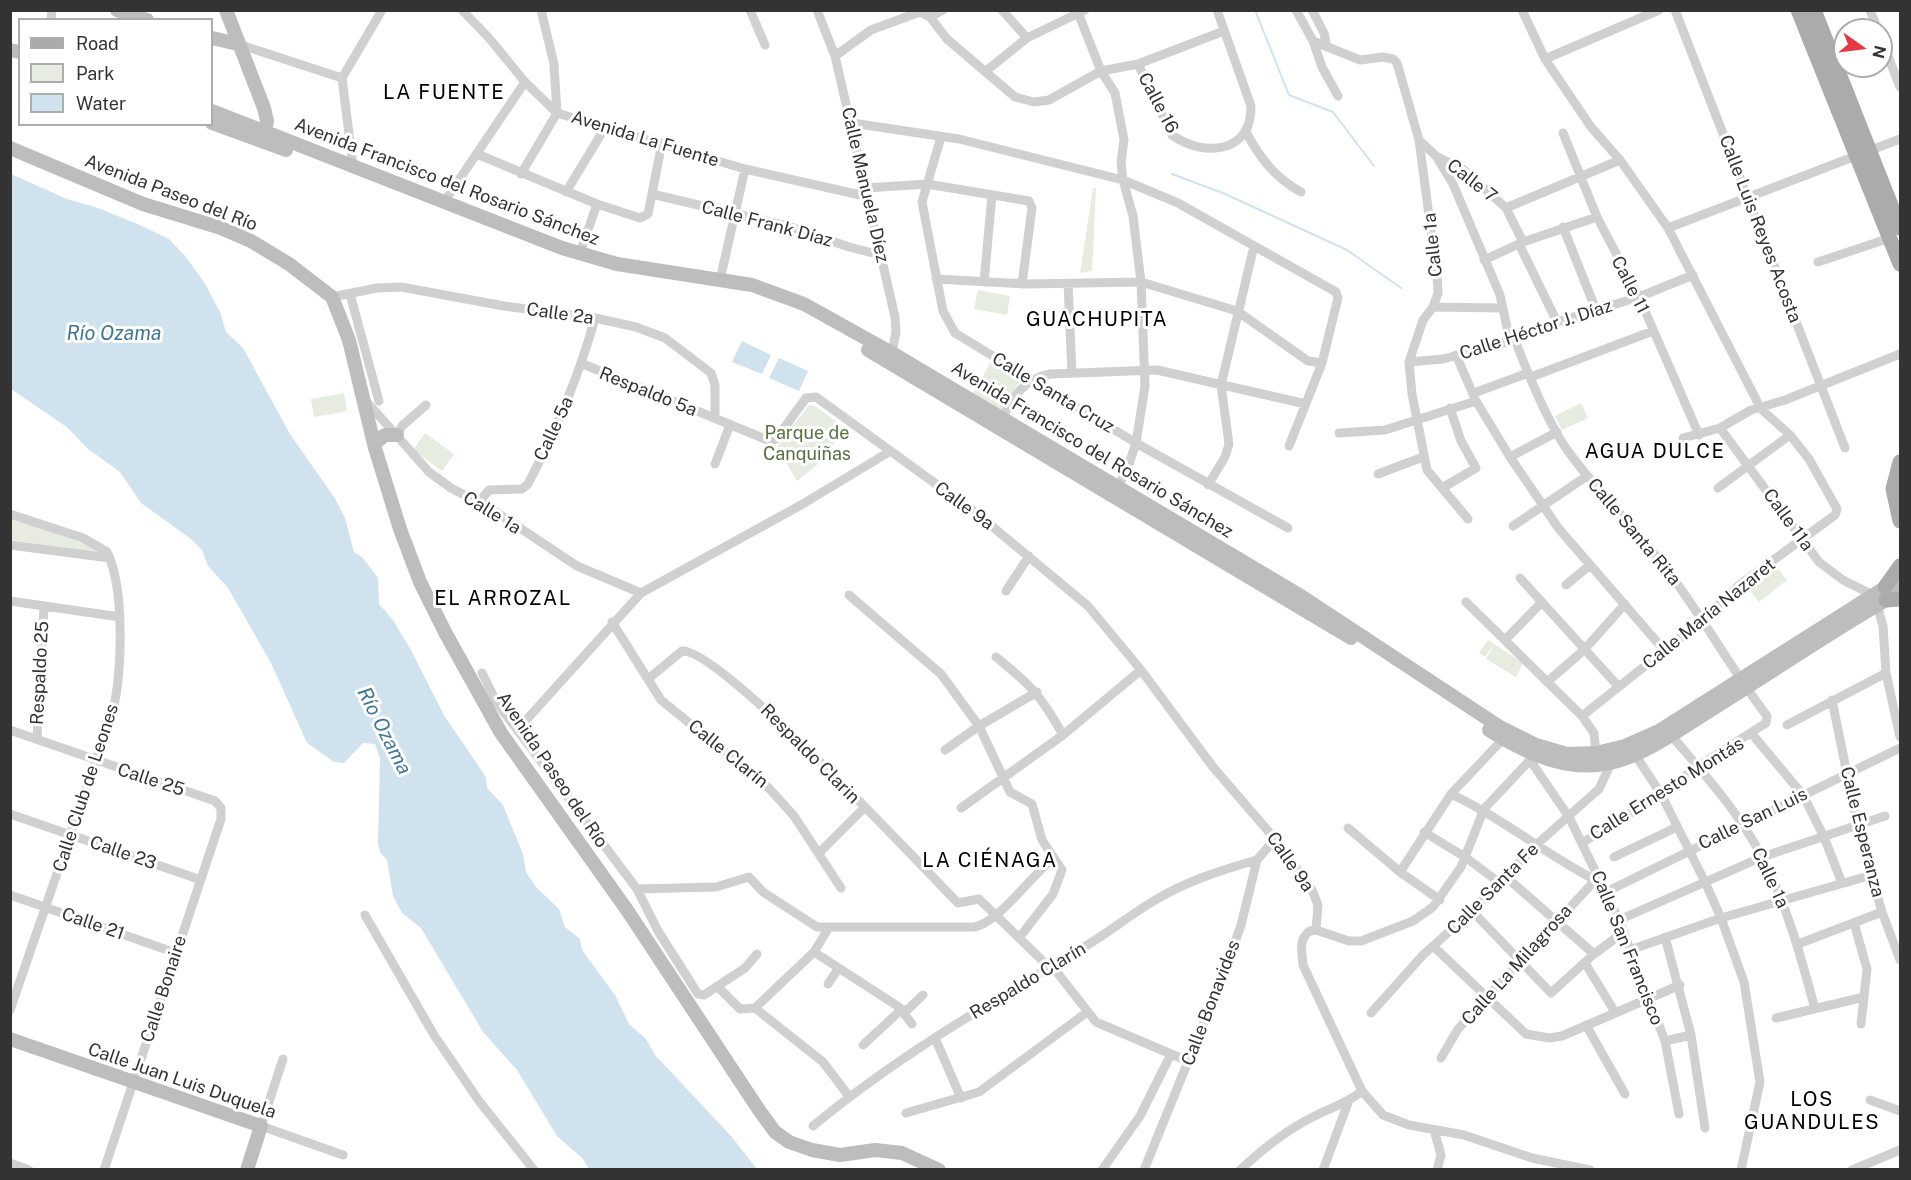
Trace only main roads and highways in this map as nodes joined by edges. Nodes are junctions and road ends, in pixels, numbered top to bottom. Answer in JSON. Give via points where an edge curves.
{"nodes":[{"id":1,"x":117,"y":10,"type":"edge"},
{"id":2,"x":226,"y":10,"type":"edge"},
{"id":3,"x":1798,"y":10,"type":"edge"},
{"id":4,"x":1814,"y":10,"type":"edge"},
{"id":5,"x":141,"y":18,"type":"edge"},
{"id":6,"x":213,"y":38,"type":"edge"},
{"id":7,"x":238,"y":44,"type":"junction"},
{"id":8,"x":213,"y":112,"type":"edge"},
{"id":9,"x":213,"y":123,"type":"edge"},
{"id":10,"x":264,"y":137,"type":"junction"},
{"id":11,"x":10,"y":148,"type":"edge"},
{"id":12,"x":1863,"y":154,"type":"junction"},
{"id":13,"x":1895,"y":233,"type":"edge"},
{"id":14,"x":1900,"y":264,"type":"edge"},
{"id":15,"x":891,"y":357,"type":"junction"},
{"id":16,"x":397,"y":435,"type":"road end"},
{"id":17,"x":374,"y":444,"type":"junction"},
{"id":18,"x":1900,"y":462,"type":"edge"},
{"id":19,"x":1114,"y":491,"type":"junction"},
{"id":20,"x":1900,"y":521,"type":"edge"},
{"id":21,"x":1900,"y":566,"type":"edge"},
{"id":22,"x":1900,"y":578,"type":"edge"},
{"id":23,"x":1900,"y":592,"type":"edge"},
{"id":24,"x":1884,"y":597,"type":"edge"},
{"id":25,"x":1900,"y":608,"type":"edge"},
{"id":26,"x":1409,"y":672,"type":"junction"},
{"id":27,"x":1742,"y":684,"type":"junction"},
{"id":28,"x":1533,"y":754,"type":"junction"},
{"id":29,"x":10,"y":1040,"type":"edge"},
{"id":30,"x":247,"y":1170,"type":"edge"},
{"id":31,"x":939,"y":1170,"type":"edge"}],
"edges":[{"from":1,"to":5,"type":"main road"},
{"from":2,"to":7,"type":"main road"},
{"from":3,"to":12,"type":"main road"},
{"from":4,"to":12,"type":"main road"},
{"from":6,"to":7,"type":"main road"},
{"from":7,"to":10,"type":"main road","via":[[262,101],[267,122]]},
{"from":8,"to":10,"type":"main road","name":"Avenida Francisco del Rosario Sánchez"},
{"from":9,"to":10,"type":"main road","name":"Avenida Francisco del Rosario Sánchez"},
{"from":10,"to":15,"type":"main road","name":"Avenida Francisco del Rosario Sánchez","via":[[597,267],[732,289],[775,301]]},
{"from":10,"to":15,"type":"main road","name":"Avenida Francisco del Rosario Sánchez","via":[[352,166],[580,253],[617,264],[752,285],[788,297]]},
{"from":11,"to":17,"type":"main road","name":"Avenida Paseo del Río","via":[[143,204],[251,241],[332,297],[373,401]]},
{"from":12,"to":13,"type":"main road"},
{"from":13,"to":14,"type":"main road"},
{"from":15,"to":19,"type":"main road","name":"Avenida Francisco del Rosario Sánchez"},
{"from":15,"to":19,"type":"main road","name":"Avenida Francisco del Rosario Sánchez","via":[[1002,418]]},
{"from":16,"to":17,"type":"main road","via":[[385,435]]},
{"from":17,"to":31,"type":"main road","name":"Avenida Paseo del Río","via":[[420,582],[501,733],[627,910],[775,1131],[789,1142],[827,1155],[876,1150],[902,1153]]},
{"from":18,"to":20,"type":"main road","via":[[1893,489]]},
{"from":19,"to":26,"type":"main road","name":"Avenida Francisco del Rosario Sánchez"},
{"from":21,"to":24,"type":"main road"},
{"from":22,"to":24,"type":"main road","name":"Avenida Francisco del Rosario Sánchez"},
{"from":23,"to":24,"type":"main road","name":"Avenida Francisco del Rosario Sánchez"},
{"from":24,"to":25,"type":"main road"},
{"from":24,"to":27,"type":"main road","name":"Avenida Francisco del Rosario Sánchez"},
{"from":26,"to":28,"type":"main road","name":"Avenida Francisco del Rosario Sánchez","via":[[1500,727]]},
{"from":26,"to":28,"type":"main road","name":"Avenida Francisco del Rosario Sánchez","via":[[1503,739]]},
{"from":27,"to":28,"type":"main road","name":"Avenida Francisco del Rosario Sánchez","via":[[1625,746],[1596,753]]},
{"from":27,"to":28,"type":"main road","name":"Avenida Francisco del Rosario Sánchez","via":[[1671,735],[1611,763],[1570,762]]},
{"from":29,"to":30,"type":"main road","name":"Calle Juan Luis Duquela","via":[[261,1126]]}]}
